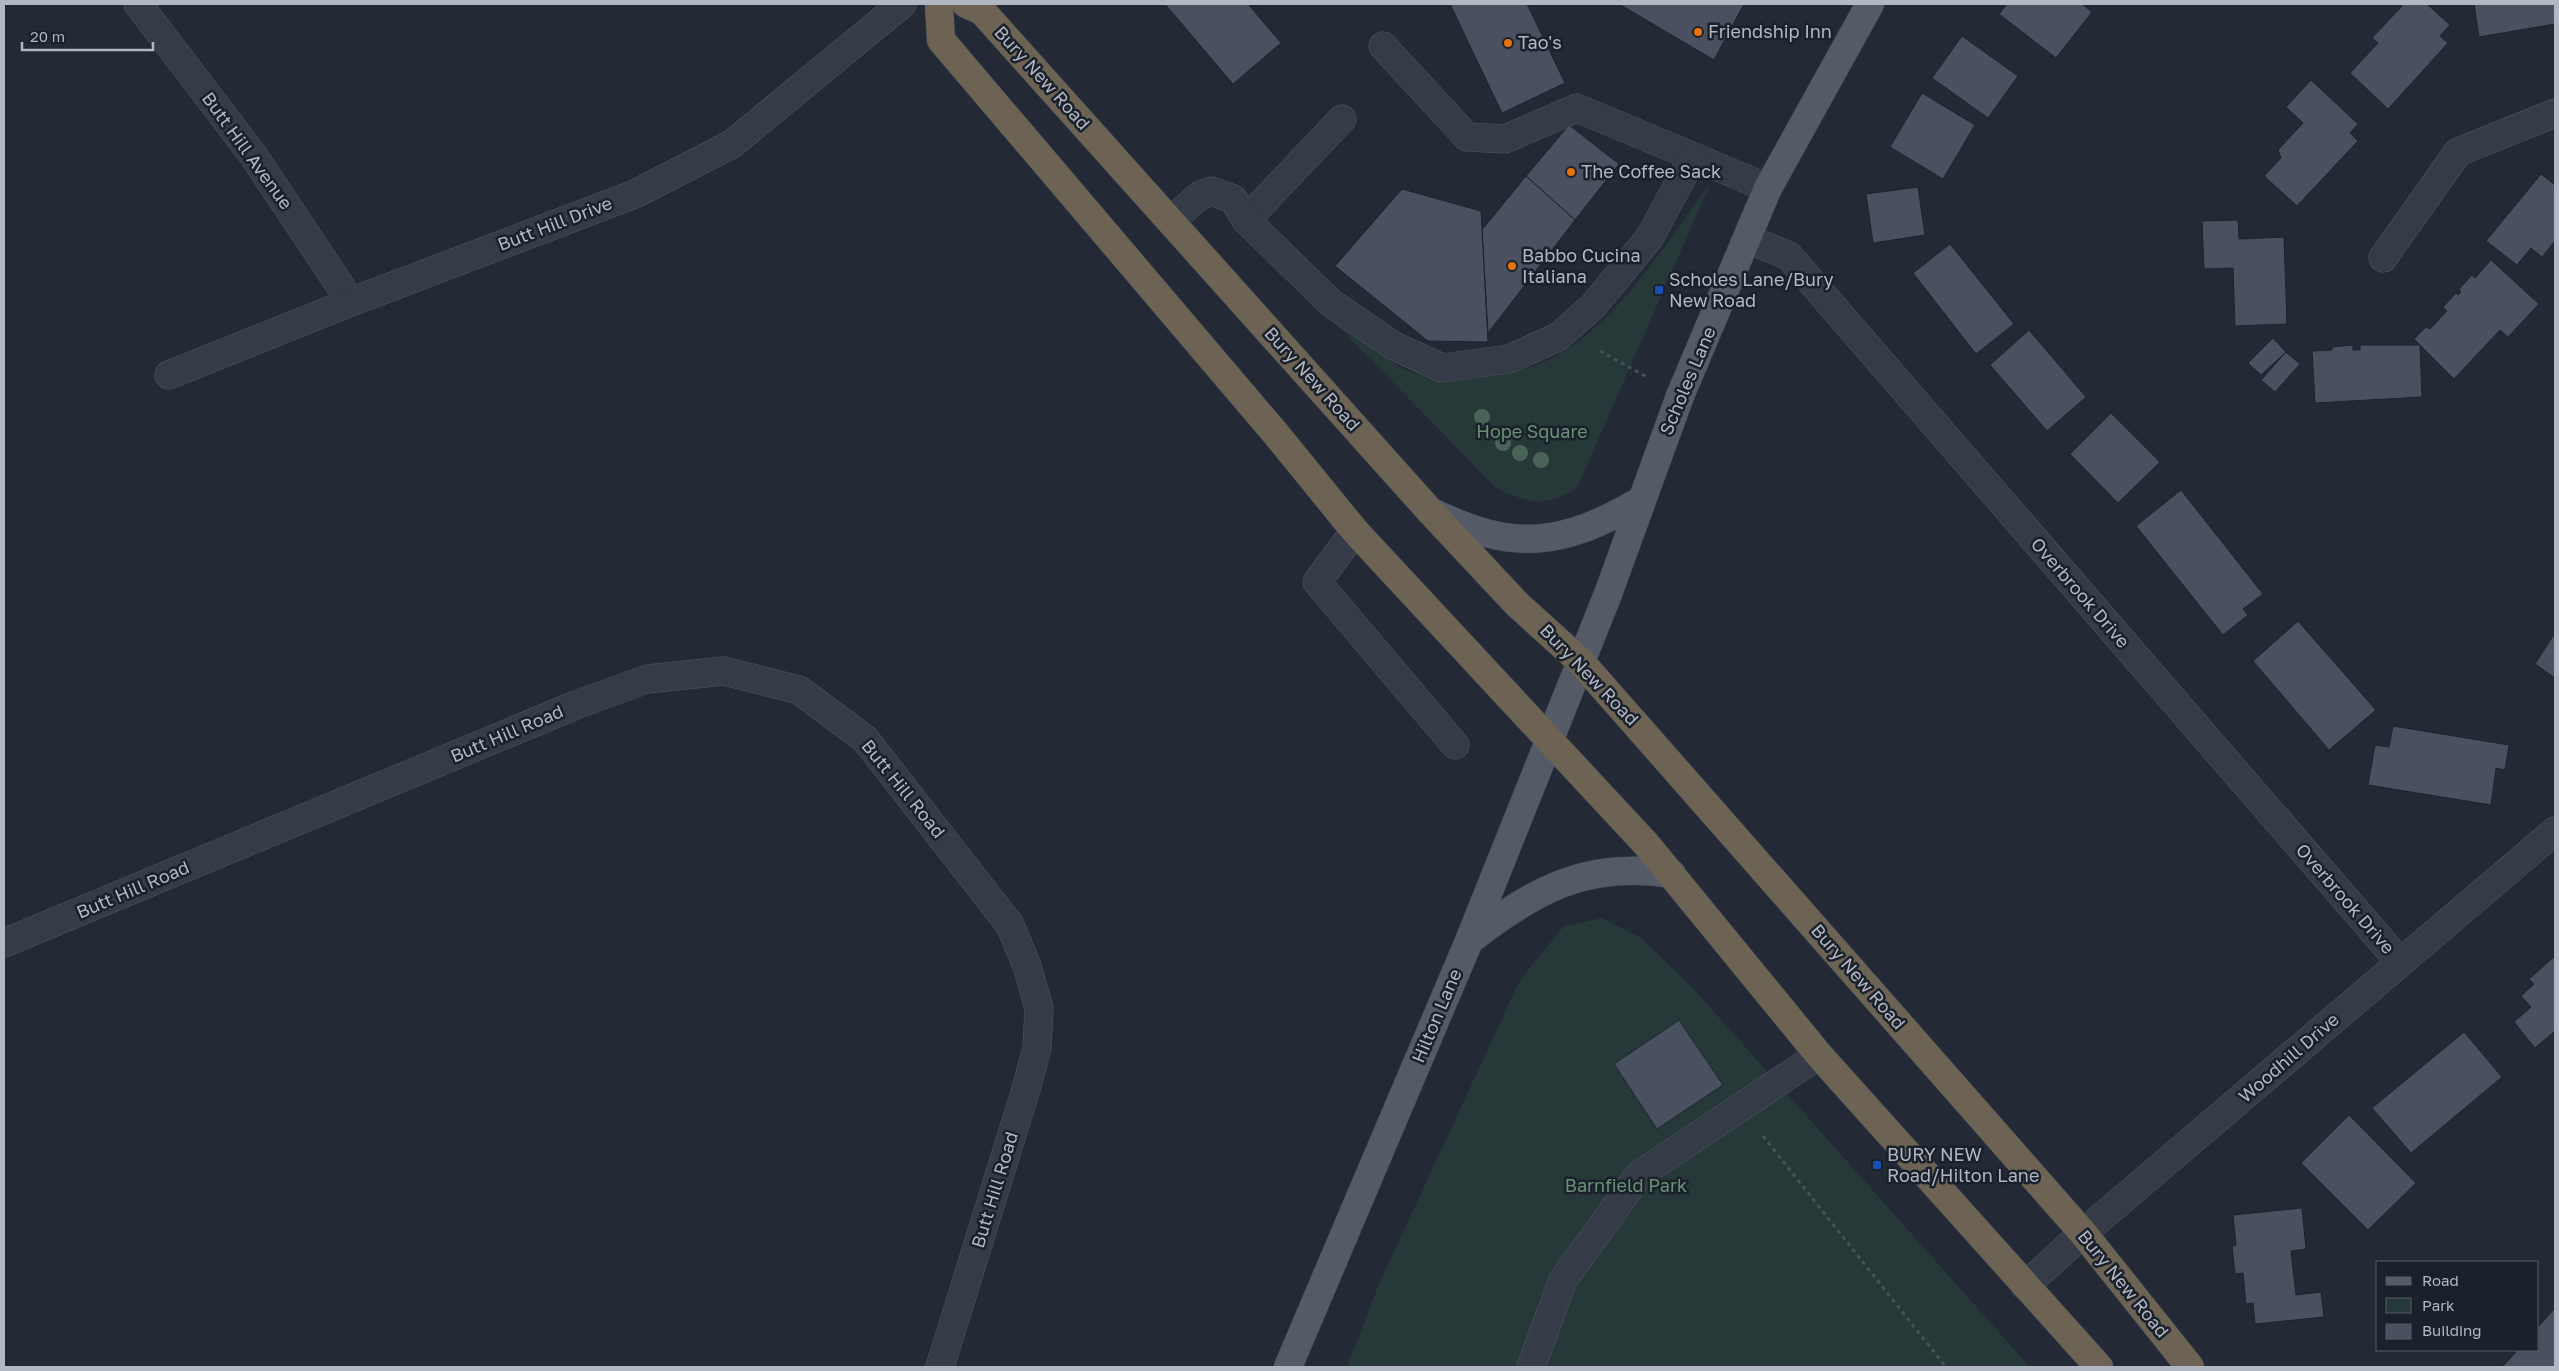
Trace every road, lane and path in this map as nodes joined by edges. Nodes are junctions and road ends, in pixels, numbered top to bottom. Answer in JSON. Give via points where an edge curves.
{"nodes":[{"id":1,"x":138,"y":4,"type":"edge"},
{"id":2,"x":902,"y":4,"type":"edge"},
{"id":3,"x":940,"y":4,"type":"edge"},
{"id":4,"x":966,"y":4,"type":"edge"},
{"id":5,"x":1870,"y":4,"type":"edge"},
{"id":6,"x":1383,"y":46,"type":"dead end"},
{"id":7,"x":2555,"y":113,"type":"edge"},
{"id":8,"x":1342,"y":119,"type":"dead end"},
{"id":9,"x":1693,"y":157,"type":"junction"},
{"id":10,"x":1768,"y":188,"type":"junction"},
{"id":11,"x":1246,"y":220,"type":"junction"},
{"id":12,"x":1171,"y":221,"type":"junction"},
{"id":13,"x":1748,"y":239,"type":"junction"},
{"id":14,"x":2382,"y":258,"type":"dead end"},
{"id":15,"x":351,"y":302,"type":"junction"},
{"id":16,"x":1565,"y":331,"type":"junction"},
{"id":17,"x":168,"y":375,"type":"dead end"},
{"id":18,"x":1680,"y":396,"type":"junction"},
{"id":19,"x":1640,"y":501,"type":"junction"},
{"id":20,"x":1429,"y":510,"type":"junction"},
{"id":21,"x":1355,"y":531,"type":"junction"},
{"id":22,"x":1581,"y":662,"type":"junction"},
{"id":23,"x":1550,"y":741,"type":"junction"},
{"id":24,"x":1455,"y":745,"type":"dead end"},
{"id":25,"x":2555,"y":831,"type":"edge"},
{"id":26,"x":1672,"y":874,"type":"junction"},
{"id":27,"x":1469,"y":941,"type":"junction"},
{"id":28,"x":4,"y":944,"type":"edge"},
{"id":29,"x":2400,"y":962,"type":"junction"},
{"id":30,"x":1819,"y":1055,"type":"junction"},
{"id":31,"x":1740,"y":1107,"type":"junction"},
{"id":32,"x":2083,"y":1233,"type":"junction"},
{"id":33,"x":2025,"y":1286,"type":"junction"},
{"id":34,"x":940,"y":1367,"type":"edge"},
{"id":35,"x":1288,"y":1367,"type":"edge"},
{"id":36,"x":1531,"y":1367,"type":"edge"},
{"id":37,"x":1946,"y":1367,"type":"edge"},
{"id":38,"x":2099,"y":1367,"type":"edge"},
{"id":39,"x":2190,"y":1367,"type":"edge"}],
"edges":[{"from":1,"to":15,"type":"street","name":"Butt Hill Avenue","via":[[253,155]]},
{"from":2,"to":15,"type":"street","name":"Butt Hill Drive","via":[[732,144],[635,194]]},
{"from":3,"to":21,"type":"highway","via":[[941,40]]},
{"from":4,"to":12,"type":"highway","name":"Bury New Road","via":[[982,11]]},
{"from":5,"to":10,"type":"main road","name":"Scholes Lane"},
{"from":6,"to":9,"type":"street","via":[[1467,137],[1505,139],[1577,108]]},
{"from":7,"to":14,"type":"street","via":[[2458,152]]},
{"from":8,"to":11,"type":"street"},
{"from":9,"to":10,"type":"street"},
{"from":9,"to":16,"type":"street","via":[[1650,237],[1594,305]]},
{"from":10,"to":13,"type":"main road","name":"Scholes Lane"},
{"from":11,"to":12,"type":"street","via":[[1233,199],[1211,191],[1199,196]]},
{"from":11,"to":16,"type":"street","via":[[1331,303],[1394,346],[1442,368],[1509,359]]},
{"from":12,"to":20,"type":"highway","name":"Bury New Road"},
{"from":13,"to":18,"type":"main road","name":"Scholes Lane"},
{"from":13,"to":29,"type":"street","name":"Overbrook Drive","via":[[1789,256]]},
{"from":15,"to":17,"type":"street","name":"Butt Hill Drive"},
{"from":16,"to":18,"type":"path"},
{"from":18,"to":19,"type":"main road","name":"Scholes Lane"},
{"from":19,"to":20,"type":"main road","via":[[1578,532],[1546,538],[1502,537],[1478,531]]},
{"from":19,"to":22,"type":"main road","name":"Scholes Lane"},
{"from":20,"to":22,"type":"highway","name":"Bury New Road","via":[[1517,604]]},
{"from":21,"to":23,"type":"highway"},
{"from":21,"to":24,"type":"street","via":[[1318,582]]},
{"from":22,"to":23,"type":"main road","name":"Hilton Lane"},
{"from":22,"to":32,"type":"highway","name":"Bury New Road"},
{"from":23,"to":26,"type":"highway"},
{"from":23,"to":27,"type":"main road","name":"Hilton Lane"},
{"from":25,"to":29,"type":"street","name":"Woodhill Drive"},
{"from":26,"to":27,"type":"main road","via":[[1623,870],[1582,876],[1536,895],[1492,922]]},
{"from":26,"to":30,"type":"highway"},
{"from":27,"to":35,"type":"main road","name":"Hilton Lane"},
{"from":28,"to":34,"type":"street","name":"Butt Hill Road","via":[[576,705],[647,679],[724,671],[799,690],[865,738],[1010,925],[1027,966],[1039,1008],[1037,1048],[1026,1089]]},
{"from":29,"to":32,"type":"street","name":"Woodhill Drive"},
{"from":30,"to":31,"type":"street"},
{"from":30,"to":33,"type":"highway"},
{"from":31,"to":36,"type":"street","via":[[1639,1175],[1563,1280]]},
{"from":31,"to":37,"type":"path"},
{"from":32,"to":33,"type":"street","name":"Woodhill Drive"},
{"from":32,"to":39,"type":"highway","name":"Bury New Road"},
{"from":33,"to":38,"type":"highway"}]}
